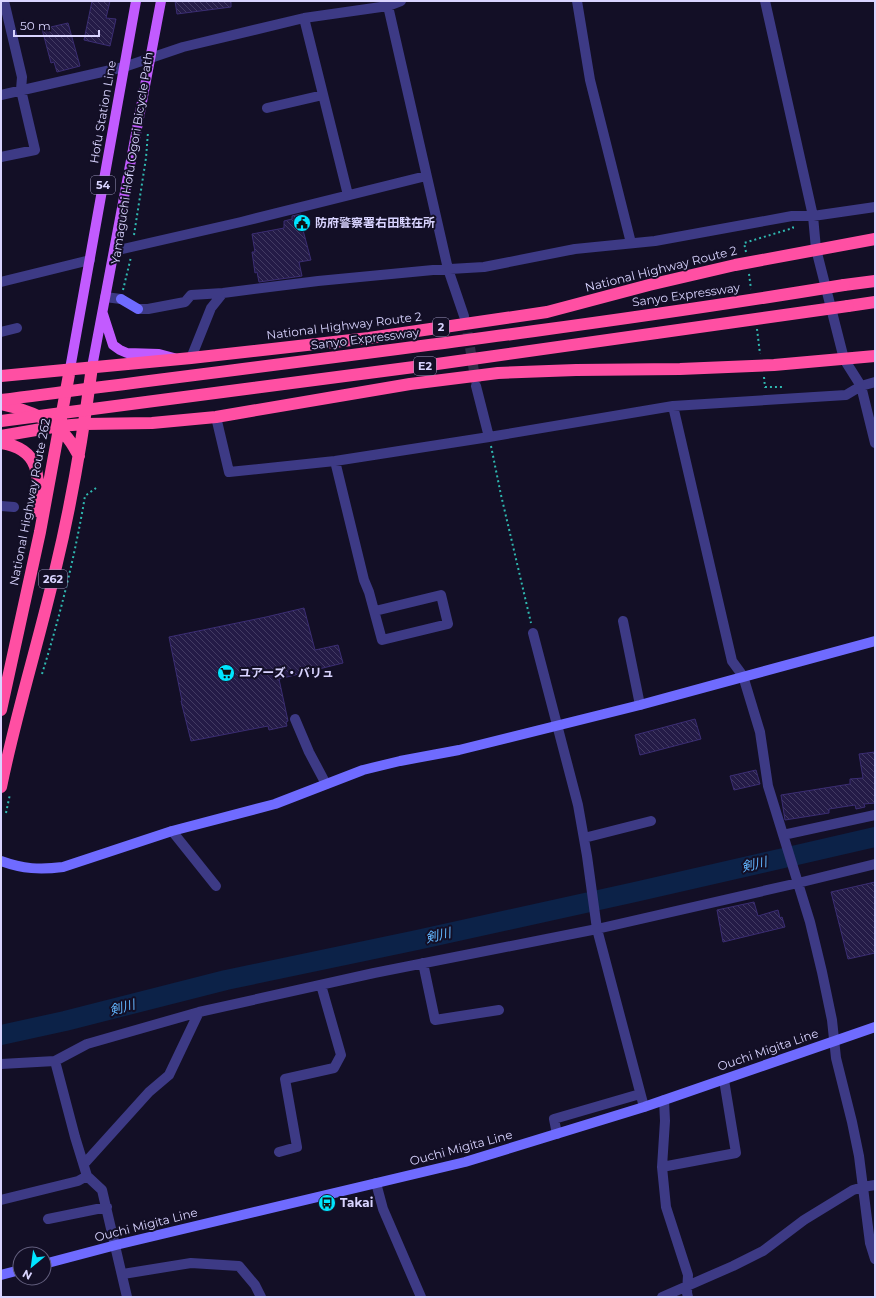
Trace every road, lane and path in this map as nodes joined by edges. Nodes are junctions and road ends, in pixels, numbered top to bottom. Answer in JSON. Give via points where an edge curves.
{"nodes":[{"id":1,"x":4,"y":1,"type":"edge"},
{"id":2,"x":136,"y":1,"type":"edge"},
{"id":3,"x":161,"y":1,"type":"edge"},
{"id":4,"x":401,"y":1,"type":"edge"},
{"id":5,"x":577,"y":1,"type":"edge"},
{"id":6,"x":765,"y":1,"type":"edge"},
{"id":7,"x":388,"y":6,"type":"junction"},
{"id":8,"x":304,"y":18,"type":"junction"},
{"id":9,"x":150,"y":59,"type":"junction"},
{"id":10,"x":124,"y":67,"type":"junction"},
{"id":11,"x":21,"y":90,"type":"junction"},
{"id":12,"x":1,"y":94,"type":"edge"},
{"id":13,"x":324,"y":95,"type":"junction"},
{"id":14,"x":267,"y":108,"type":"dead end"},
{"id":15,"x":148,"y":131,"type":"dead end"},
{"id":16,"x":1,"y":157,"type":"edge"},
{"id":17,"x":426,"y":176,"type":"junction"},
{"id":18,"x":348,"y":195,"type":"junction"},
{"id":19,"x":875,"y":207,"type":"edge"},
{"id":20,"x":792,"y":216,"type":"junction"},
{"id":21,"x":813,"y":216,"type":"junction"},
{"id":22,"x":875,"y":239,"type":"edge"},
{"id":23,"x":631,"y":243,"type":"junction"},
{"id":24,"x":132,"y":247,"type":"junction"},
{"id":25,"x":816,"y":249,"type":"junction"},
{"id":26,"x":114,"y":251,"type":"junction"},
{"id":27,"x":746,"y":252,"type":"dead end"},
{"id":28,"x":90,"y":260,"type":"junction"},
{"id":29,"x":448,"y":269,"type":"junction"},
{"id":30,"x":875,"y":281,"type":"edge"},
{"id":31,"x":1,"y":282,"type":"edge"},
{"id":32,"x":223,"y":293,"type":"junction"},
{"id":33,"x":105,"y":297,"type":"junction"},
{"id":34,"x":121,"y":299,"type":"junction"},
{"id":35,"x":875,"y":302,"type":"edge"},
{"id":36,"x":138,"y":309,"type":"joint"},
{"id":37,"x":102,"y":312,"type":"junction"},
{"id":38,"x":464,"y":316,"type":"tunnel mouth"},
{"id":39,"x":17,"y":328,"type":"dead end"},
{"id":40,"x":1,"y":332,"type":"edge"},
{"id":41,"x":875,"y":356,"type":"edge"},
{"id":42,"x":191,"y":358,"type":"junction"},
{"id":43,"x":175,"y":359,"type":"junction"},
{"id":44,"x":844,"y":359,"type":"junction"},
{"id":45,"x":92,"y":367,"type":"junction"},
{"id":46,"x":70,"y":369,"type":"junction"},
{"id":47,"x":1,"y":376,"type":"edge"},
{"id":48,"x":875,"y":382,"type":"edge"},
{"id":49,"x":476,"y":386,"type":"tunnel mouth"},
{"id":50,"x":861,"y":386,"type":"junction"},
{"id":51,"x":1,"y":400,"type":"edge"},
{"id":52,"x":1,"y":404,"type":"edge"},
{"id":53,"x":673,"y":406,"type":"junction"},
{"id":54,"x":216,"y":417,"type":"junction"},
{"id":55,"x":1,"y":421,"type":"edge"},
{"id":56,"x":85,"y":424,"type":"junction"},
{"id":57,"x":58,"y":427,"type":"junction"},
{"id":58,"x":1,"y":436,"type":"edge"},
{"id":59,"x":489,"y":437,"type":"junction"},
{"id":60,"x":1,"y":443,"type":"edge"},
{"id":61,"x":875,"y":443,"type":"edge"},
{"id":62,"x":79,"y":456,"type":"junction"},
{"id":63,"x":336,"y":461,"type":"junction"},
{"id":64,"x":1,"y":506,"type":"edge"},
{"id":65,"x":14,"y":507,"type":"dead end"},
{"id":66,"x":40,"y":532,"type":"junction"},
{"id":67,"x":375,"y":611,"type":"junction"},
{"id":68,"x":623,"y":621,"type":"dead end"},
{"id":69,"x":533,"y":633,"type":"joint"},
{"id":70,"x":875,"y":642,"type":"edge"},
{"id":71,"x":6,"y":671,"type":"edge"},
{"id":72,"x":743,"y":676,"type":"junction"},
{"id":73,"x":640,"y":705,"type":"junction"},
{"id":74,"x":1,"y":710,"type":"edge"},
{"id":75,"x":295,"y":719,"type":"dead end"},
{"id":76,"x":557,"y":726,"type":"junction"},
{"id":77,"x":326,"y":784,"type":"junction"},
{"id":78,"x":1,"y":788,"type":"edge"},
{"id":79,"x":875,"y":815,"type":"edge"},
{"id":80,"x":651,"y":822,"type":"dead end"},
{"id":81,"x":172,"y":831,"type":"junction"},
{"id":82,"x":584,"y":838,"type":"junction"},
{"id":83,"x":785,"y":839,"type":"junction"},
{"id":84,"x":1,"y":862,"type":"edge"},
{"id":85,"x":875,"y":864,"type":"edge"},
{"id":86,"x":797,"y":881,"type":"junction"},
{"id":87,"x":216,"y":886,"type":"dead end"},
{"id":88,"x":597,"y":929,"type":"junction"},
{"id":89,"x":424,"y":963,"type":"junction"},
{"id":90,"x":321,"y":985,"type":"junction"},
{"id":91,"x":499,"y":1010,"type":"dead end"},
{"id":92,"x":199,"y":1012,"type":"junction"},
{"id":93,"x":875,"y":1027,"type":"edge"},
{"id":94,"x":834,"y":1041,"type":"junction"},
{"id":95,"x":55,"y":1061,"type":"junction"},
{"id":96,"x":1,"y":1064,"type":"edge"},
{"id":97,"x":724,"y":1080,"type":"junction"},
{"id":98,"x":640,"y":1094,"type":"junction"},
{"id":99,"x":664,"y":1100,"type":"junction"},
{"id":100,"x":644,"y":1107,"type":"junction"},
{"id":101,"x":557,"y":1134,"type":"junction"},
{"id":102,"x":279,"y":1152,"type":"dead end"},
{"id":103,"x":84,"y":1164,"type":"junction"},
{"id":104,"x":662,"y":1167,"type":"junction"},
{"id":105,"x":87,"y":1176,"type":"junction"},
{"id":106,"x":376,"y":1183,"type":"junction"},
{"id":107,"x":875,"y":1185,"type":"edge"},
{"id":108,"x":863,"y":1187,"type":"junction"},
{"id":109,"x":1,"y":1200,"type":"edge"},
{"id":110,"x":107,"y":1206,"type":"junction"},
{"id":111,"x":48,"y":1219,"type":"dead end"},
{"id":112,"x":116,"y":1245,"type":"junction"},
{"id":113,"x":875,"y":1259,"type":"edge"},
{"id":114,"x":52,"y":1262,"type":"edge"},
{"id":115,"x":12,"y":1272,"type":"edge"},
{"id":116,"x":123,"y":1274,"type":"junction"},
{"id":117,"x":1,"y":1275,"type":"edge"},
{"id":118,"x":687,"y":1286,"type":"junction"},
{"id":119,"x":127,"y":1297,"type":"edge"},
{"id":120,"x":261,"y":1297,"type":"edge"},
{"id":121,"x":421,"y":1297,"type":"edge"},
{"id":122,"x":662,"y":1297,"type":"edge"},
{"id":123,"x":688,"y":1297,"type":"edge"}],
"edges":[{"from":1,"to":11,"type":"street","via":[[22,77]]},
{"from":2,"to":10,"type":"main road","name":"Hofu Station Line","number":"54"},
{"from":3,"to":9,"type":"main road","number":"54"},
{"from":4,"to":7,"type":"street"},
{"from":5,"to":23,"type":"street","via":[[590,80]]},
{"from":6,"to":21,"type":"street"},
{"from":7,"to":8,"type":"street"},
{"from":7,"to":17,"type":"street"},
{"from":8,"to":9,"type":"street","via":[[183,48]]},
{"from":8,"to":13,"type":"street"},
{"from":9,"to":10,"type":"street"},
{"from":9,"to":26,"type":"main road","number":"54"},
{"from":10,"to":11,"type":"street"},
{"from":10,"to":28,"type":"main road","name":"Hofu Station Line","number":"54"},
{"from":11,"to":12,"type":"street"},
{"from":11,"to":16,"type":"street","via":[[35,150]]},
{"from":13,"to":14,"type":"street"},
{"from":13,"to":18,"type":"street"},
{"from":15,"to":24,"type":"path","name":"Yamaguchi Hofu Ogori Bicycle Path"},
{"from":17,"to":18,"type":"street"},
{"from":17,"to":29,"type":"street"},
{"from":18,"to":24,"type":"street"},
{"from":19,"to":21,"type":"street"},
{"from":20,"to":21,"type":"street"},
{"from":20,"to":23,"type":"street"},
{"from":20,"to":27,"type":"path","via":[[793,228],[744,243]]},
{"from":21,"to":25,"type":"street"},
{"from":22,"to":25,"type":"highway","name":"National Highway Route 2","number":"2"},
{"from":23,"to":29,"type":"street","via":[[575,249],[484,267]]},
{"from":24,"to":26,"type":"street"},
{"from":24,"to":34,"type":"path","name":"Yamaguchi Hofu Ogori Bicycle Path"},
{"from":25,"to":42,"type":"highway","name":"National Highway Route 2","number":"2","via":[[649,285],[547,312],[369,338]]},
{"from":25,"to":44,"type":"street"},
{"from":26,"to":33,"type":"main road","number":"54"},
{"from":28,"to":31,"type":"street"},
{"from":28,"to":46,"type":"main road","name":"Hofu Station Line","number":"54"},
{"from":29,"to":32,"type":"street"},
{"from":29,"to":38,"type":"street"},
{"from":30,"to":51,"type":"highway","name":"Sanyo Expressway","number":"E2","bridge":true,"via":[[442,343]]},
{"from":32,"to":36,"type":"street","via":[[191,295],[185,302]]},
{"from":32,"to":42,"type":"street","via":[[211,308]]},
{"from":33,"to":34,"type":"street"},
{"from":33,"to":37,"type":"main road","number":"54"},
{"from":34,"to":36,"type":"main road"},
{"from":35,"to":55,"type":"highway","number":"E2","bridge":true,"via":[[437,364]]},
{"from":37,"to":43,"type":"main road","via":[[113,345],[120,350],[127,353],[159,354]]},
{"from":37,"to":45,"type":"main road","number":"54"},
{"from":39,"to":40,"type":"street"},
{"from":41,"to":44,"type":"highway"},
{"from":42,"to":43,"type":"highway","name":"National Highway Route 2","number":"2"},
{"from":43,"to":45,"type":"highway","name":"National Highway Route 2","number":"2"},
{"from":44,"to":50,"type":"street"},
{"from":44,"to":54,"type":"highway","via":[[688,369],[498,373],[410,384]]},
{"from":45,"to":46,"type":"highway","name":"National Highway Route 2","number":"2"},
{"from":45,"to":56,"type":"highway","number":"262"},
{"from":46,"to":47,"type":"highway","name":"National Highway Route 2","number":"2"},
{"from":46,"to":57,"type":"highway","name":"National Highway Route 262","number":"262"},
{"from":48,"to":50,"type":"street"},
{"from":49,"to":59,"type":"street"},
{"from":50,"to":53,"type":"street","via":[[846,395]]},
{"from":50,"to":61,"type":"street"},
{"from":52,"to":57,"type":"highway","via":[[20,408]]},
{"from":53,"to":59,"type":"street"},
{"from":53,"to":72,"type":"street","via":[[732,661]]},
{"from":54,"to":56,"type":"highway","via":[[152,423]]},
{"from":54,"to":63,"type":"street","via":[[229,472]]},
{"from":56,"to":57,"type":"highway"},
{"from":56,"to":62,"type":"highway","number":"262"},
{"from":57,"to":58,"type":"highway"},
{"from":57,"to":62,"type":"highway"},
{"from":57,"to":66,"type":"highway","name":"National Highway Route 262","number":"262"},
{"from":59,"to":63,"type":"street"},
{"from":59,"to":69,"type":"path"},
{"from":60,"to":66,"type":"highway","via":[[26,452],[35,464],[39,486],[37,514]]},
{"from":62,"to":78,"type":"highway","number":"262","via":[[56,567],[9,747]]},
{"from":63,"to":67,"type":"street","via":[[364,580]]},
{"from":64,"to":65,"type":"street"},
{"from":66,"to":71,"type":"highway","name":"National Highway Route 262","number":"262"},
{"from":67,"to":67,"type":"street","via":[[441,595],[448,624],[382,640]]},
{"from":68,"to":73,"type":"street"},
{"from":69,"to":76,"type":"street"},
{"from":70,"to":72,"type":"main road"},
{"from":71,"to":74,"type":"highway","name":"National Highway Route 262","number":"262"},
{"from":72,"to":73,"type":"main road"},
{"from":72,"to":83,"type":"street","via":[[760,732],[768,786]]},
{"from":73,"to":76,"type":"main road"},
{"from":75,"to":77,"type":"street"},
{"from":76,"to":77,"type":"main road","via":[[363,770]]},
{"from":76,"to":82,"type":"street","via":[[578,804]]},
{"from":77,"to":81,"type":"main road","via":[[275,804]]},
{"from":79,"to":83,"type":"street"},
{"from":80,"to":82,"type":"street"},
{"from":81,"to":84,"type":"main road","via":[[63,867],[28,869]]},
{"from":81,"to":87,"type":"street"},
{"from":82,"to":88,"type":"street"},
{"from":83,"to":86,"type":"street"},
{"from":85,"to":86,"type":"street"},
{"from":86,"to":88,"type":"street"},
{"from":86,"to":94,"type":"street","via":[[822,972]]},
{"from":88,"to":89,"type":"street"},
{"from":88,"to":98,"type":"street"},
{"from":89,"to":90,"type":"street"},
{"from":89,"to":91,"type":"street","via":[[435,1020]]},
{"from":90,"to":92,"type":"street"},
{"from":90,"to":102,"type":"street","via":[[341,1055],[334,1068],[285,1080],[297,1147]]},
{"from":92,"to":95,"type":"street","via":[[87,1044]]},
{"from":92,"to":103,"type":"street","via":[[169,1075],[149,1092]]},
{"from":93,"to":94,"type":"main road","name":"Ouchi Migita Line"},
{"from":94,"to":97,"type":"main road","name":"Ouchi Migita Line"},
{"from":94,"to":108,"type":"street","via":[[859,1156]]},
{"from":95,"to":96,"type":"street"},
{"from":95,"to":103,"type":"street"},
{"from":97,"to":99,"type":"main road","name":"Ouchi Migita Line"},
{"from":97,"to":104,"type":"street","via":[[736,1153]]},
{"from":98,"to":100,"type":"street"},
{"from":98,"to":101,"type":"street","via":[[554,1119]]},
{"from":99,"to":100,"type":"main road","name":"Ouchi Migita Line"},
{"from":99,"to":104,"type":"street"},
{"from":100,"to":101,"type":"main road","name":"Ouchi Migita Line"},
{"from":101,"to":106,"type":"main road","name":"Ouchi Migita Line","via":[[465,1162]]},
{"from":103,"to":105,"type":"street"},
{"from":104,"to":118,"type":"street","via":[[666,1207],[688,1275]]},
{"from":105,"to":109,"type":"street","via":[[78,1181]]},
{"from":105,"to":110,"type":"street","via":[[102,1190]]},
{"from":106,"to":112,"type":"main road","name":"Ouchi Migita Line"},
{"from":106,"to":121,"type":"street","via":[[383,1209]]},
{"from":107,"to":108,"type":"street"},
{"from":108,"to":113,"type":"street","via":[[870,1242]]},
{"from":108,"to":118,"type":"street","via":[[852,1190],[804,1220],[763,1251]]},
{"from":110,"to":111,"type":"street"},
{"from":110,"to":112,"type":"street"},
{"from":112,"to":114,"type":"main road","name":"Ouchi Migita Line"},
{"from":112,"to":116,"type":"street"},
{"from":115,"to":117,"type":"main road"},
{"from":116,"to":119,"type":"street"},
{"from":116,"to":120,"type":"street","via":[[191,1263],[239,1266],[255,1285]]},
{"from":118,"to":122,"type":"street"},
{"from":118,"to":123,"type":"street"}]}
